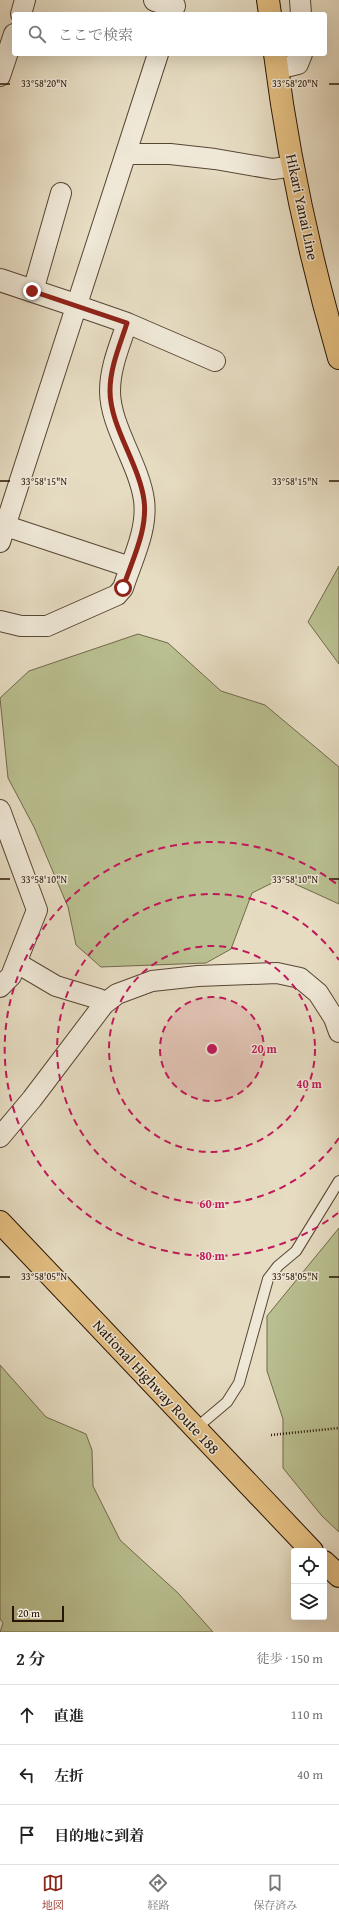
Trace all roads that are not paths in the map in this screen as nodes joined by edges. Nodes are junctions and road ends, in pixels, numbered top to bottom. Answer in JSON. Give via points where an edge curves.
{"nodes":[{"id":1,"x":25,"y":0,"type":"edge"},
{"id":2,"x":268,"y":0,"type":"edge"},
{"id":3,"x":300,"y":0,"type":"edge"},
{"id":4,"x":22,"y":12,"type":"edge"},
{"id":5,"x":270,"y":12,"type":"edge"},
{"id":6,"x":301,"y":12,"type":"edge"},
{"id":7,"x":12,"y":40,"type":"edge"},
{"id":8,"x":157,"y":56,"type":"edge"},
{"id":9,"x":301,"y":56,"type":"edge"},
{"id":10,"x":276,"y":62,"type":"edge"},
{"id":11,"x":0,"y":76,"type":"edge"},
{"id":12,"x":127,"y":154,"type":"junction"},
{"id":13,"x":293,"y":166,"type":"junction"},
{"id":14,"x":61,"y":193,"type":"dead end"},
{"id":15,"x":0,"y":280,"type":"edge"},
{"id":16,"x":32,"y":291,"type":"junction"},
{"id":17,"x":78,"y":306,"type":"junction"},
{"id":18,"x":127,"y":323,"type":"junction"},
{"id":19,"x":339,"y":358,"type":"edge"},
{"id":20,"x":215,"y":361,"type":"dead end"},
{"id":21,"x":3,"y":534,"type":"edge"},
{"id":22,"x":130,"y":566,"type":"junction"},
{"id":23,"x":0,"y":621,"type":"edge"},
{"id":24,"x":0,"y":810,"type":"edge"},
{"id":25,"x":17,"y":964,"type":"junction"},
{"id":26,"x":0,"y":987,"type":"edge"},
{"id":27,"x":104,"y":1004,"type":"junction"},
{"id":28,"x":339,"y":1032,"type":"edge"},
{"id":29,"x":0,"y":1137,"type":"edge"},
{"id":30,"x":339,"y":1181,"type":"edge"},
{"id":31,"x":0,"y":1222,"type":"edge"},
{"id":32,"x":195,"y":1429,"type":"junction"},
{"id":33,"x":309,"y":1548,"type":"edge"},
{"id":34,"x":327,"y":1565,"type":"edge"},
{"id":35,"x":339,"y":1576,"type":"edge"}],
"edges":[{"from":1,"to":4,"type":"street"},
{"from":2,"to":5,"type":"main road"},
{"from":3,"to":6,"type":"street"},
{"from":7,"to":11,"type":"street"},
{"from":8,"to":12,"type":"street"},
{"from":9,"to":10,"type":"street","via":[[298,64]]},
{"from":10,"to":13,"type":"main road","name":"Hikari Yanai Line"},
{"from":12,"to":13,"type":"street","via":[[170,154],[273,169]]},
{"from":12,"to":17,"type":"street"},
{"from":13,"to":19,"type":"main road","name":"Hikari Yanai Line","via":[[319,290]]},
{"from":14,"to":16,"type":"street"},
{"from":15,"to":16,"type":"street"},
{"from":16,"to":17,"type":"street"},
{"from":17,"to":18,"type":"street"},
{"from":17,"to":21,"type":"street"},
{"from":18,"to":20,"type":"street"},
{"from":18,"to":22,"type":"street","via":[[113,364],[110,391],[114,415],[136,469],[144,500],[144,525]]},
{"from":21,"to":22,"type":"street"},
{"from":22,"to":23,"type":"street","via":[[123,588],[117,595],[47,626],[21,626]]},
{"from":24,"to":25,"type":"street","via":[[37,910]]},
{"from":25,"to":26,"type":"street","via":[[11,976]]},
{"from":25,"to":27,"type":"street","via":[[56,986],[99,999]]},
{"from":27,"to":28,"type":"street","via":[[116,994],[152,981],[198,976],[277,973],[300,978],[318,993],[334,1018]]},
{"from":27,"to":29,"type":"street"},
{"from":30,"to":32,"type":"lane","via":[[296,1251],[278,1266],[268,1279],[239,1383],[228,1402]]},
{"from":31,"to":32,"type":"main road","name":"National Highway Route 188"},
{"from":32,"to":33,"type":"main road","name":"National Highway Route 188"},
{"from":34,"to":35,"type":"main road"}]}
